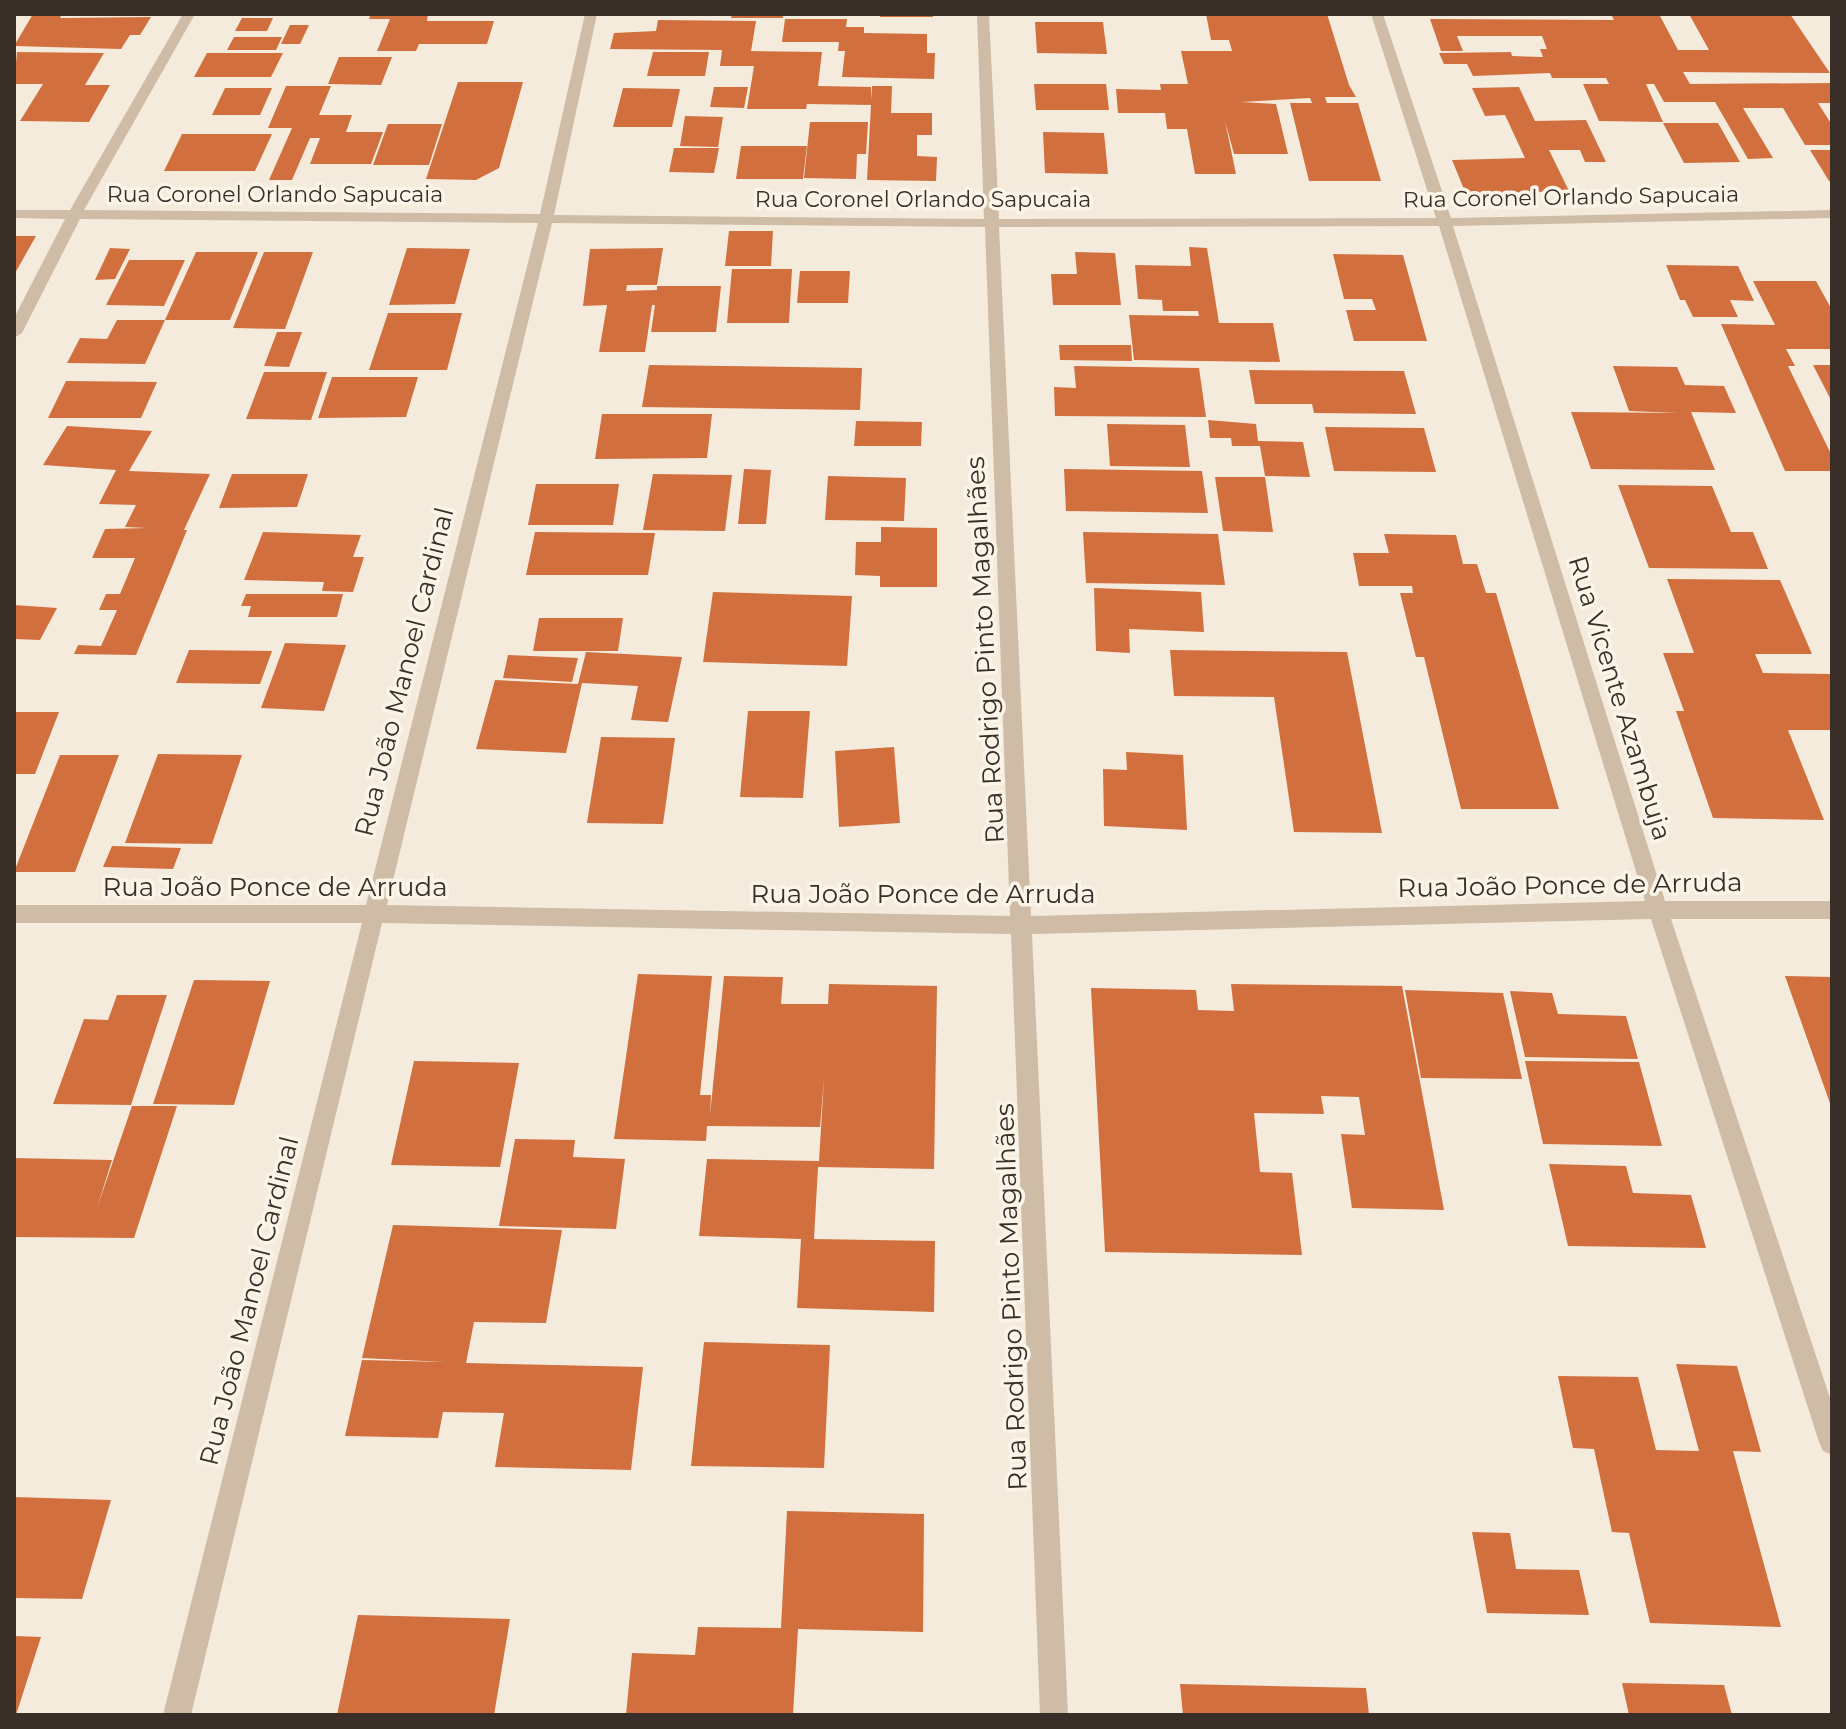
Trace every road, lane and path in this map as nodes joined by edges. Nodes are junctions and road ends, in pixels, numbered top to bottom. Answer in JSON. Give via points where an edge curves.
{"nodes":[{"id":1,"x":189,"y":14,"type":"edge"},
{"id":2,"x":591,"y":14,"type":"edge"},
{"id":3,"x":983,"y":14,"type":"edge"},
{"id":4,"x":1377,"y":14,"type":"edge"},
{"id":5,"x":14,"y":214,"type":"edge"},
{"id":6,"x":75,"y":214,"type":"junction"},
{"id":7,"x":1832,"y":214,"type":"edge"},
{"id":8,"x":546,"y":218,"type":"junction"},
{"id":9,"x":1445,"y":222,"type":"junction"},
{"id":10,"x":992,"y":223,"type":"junction"},
{"id":11,"x":14,"y":333,"type":"edge"},
{"id":12,"x":1658,"y":910,"type":"junction"},
{"id":13,"x":1832,"y":910,"type":"edge"},
{"id":14,"x":14,"y":914,"type":"edge"},
{"id":15,"x":372,"y":914,"type":"junction"},
{"id":16,"x":1023,"y":925,"type":"junction"},
{"id":17,"x":1832,"y":1442,"type":"edge"},
{"id":18,"x":177,"y":1715,"type":"edge"},
{"id":19,"x":1054,"y":1715,"type":"edge"}],
"edges":[{"from":1,"to":6,"type":"street"},
{"from":2,"to":8,"type":"street","name":"Rua João Manoel Cardinal"},
{"from":3,"to":10,"type":"street","name":"Rua Rodrigo Pinto Magalhães"},
{"from":4,"to":9,"type":"street","name":"Rua Vicente Azambuja"},
{"from":5,"to":6,"type":"street","name":"Rua Coronel Orlando Sapucaia"},
{"from":6,"to":8,"type":"street","name":"Rua Coronel Orlando Sapucaia"},
{"from":6,"to":11,"type":"street"},
{"from":7,"to":9,"type":"street","name":"Rua Coronel Orlando Sapucaia"},
{"from":8,"to":10,"type":"street","name":"Rua Coronel Orlando Sapucaia"},
{"from":8,"to":15,"type":"street","name":"Rua João Manoel Cardinal"},
{"from":9,"to":10,"type":"street","name":"Rua Coronel Orlando Sapucaia"},
{"from":9,"to":12,"type":"street","name":"Rua Vicente Azambuja"},
{"from":10,"to":16,"type":"street","name":"Rua Rodrigo Pinto Magalhães"},
{"from":12,"to":13,"type":"street","name":"Rua João Ponce de Arruda"},
{"from":12,"to":16,"type":"street","name":"Rua João Ponce de Arruda"},
{"from":12,"to":17,"type":"street","name":"Rua Vicente Azambuja"},
{"from":14,"to":15,"type":"street","name":"Rua João Ponce de Arruda"},
{"from":15,"to":16,"type":"street","name":"Rua João Ponce de Arruda"},
{"from":15,"to":18,"type":"street","name":"Rua João Manoel Cardinal"},
{"from":16,"to":19,"type":"street","name":"Rua Rodrigo Pinto Magalhães"}]}
